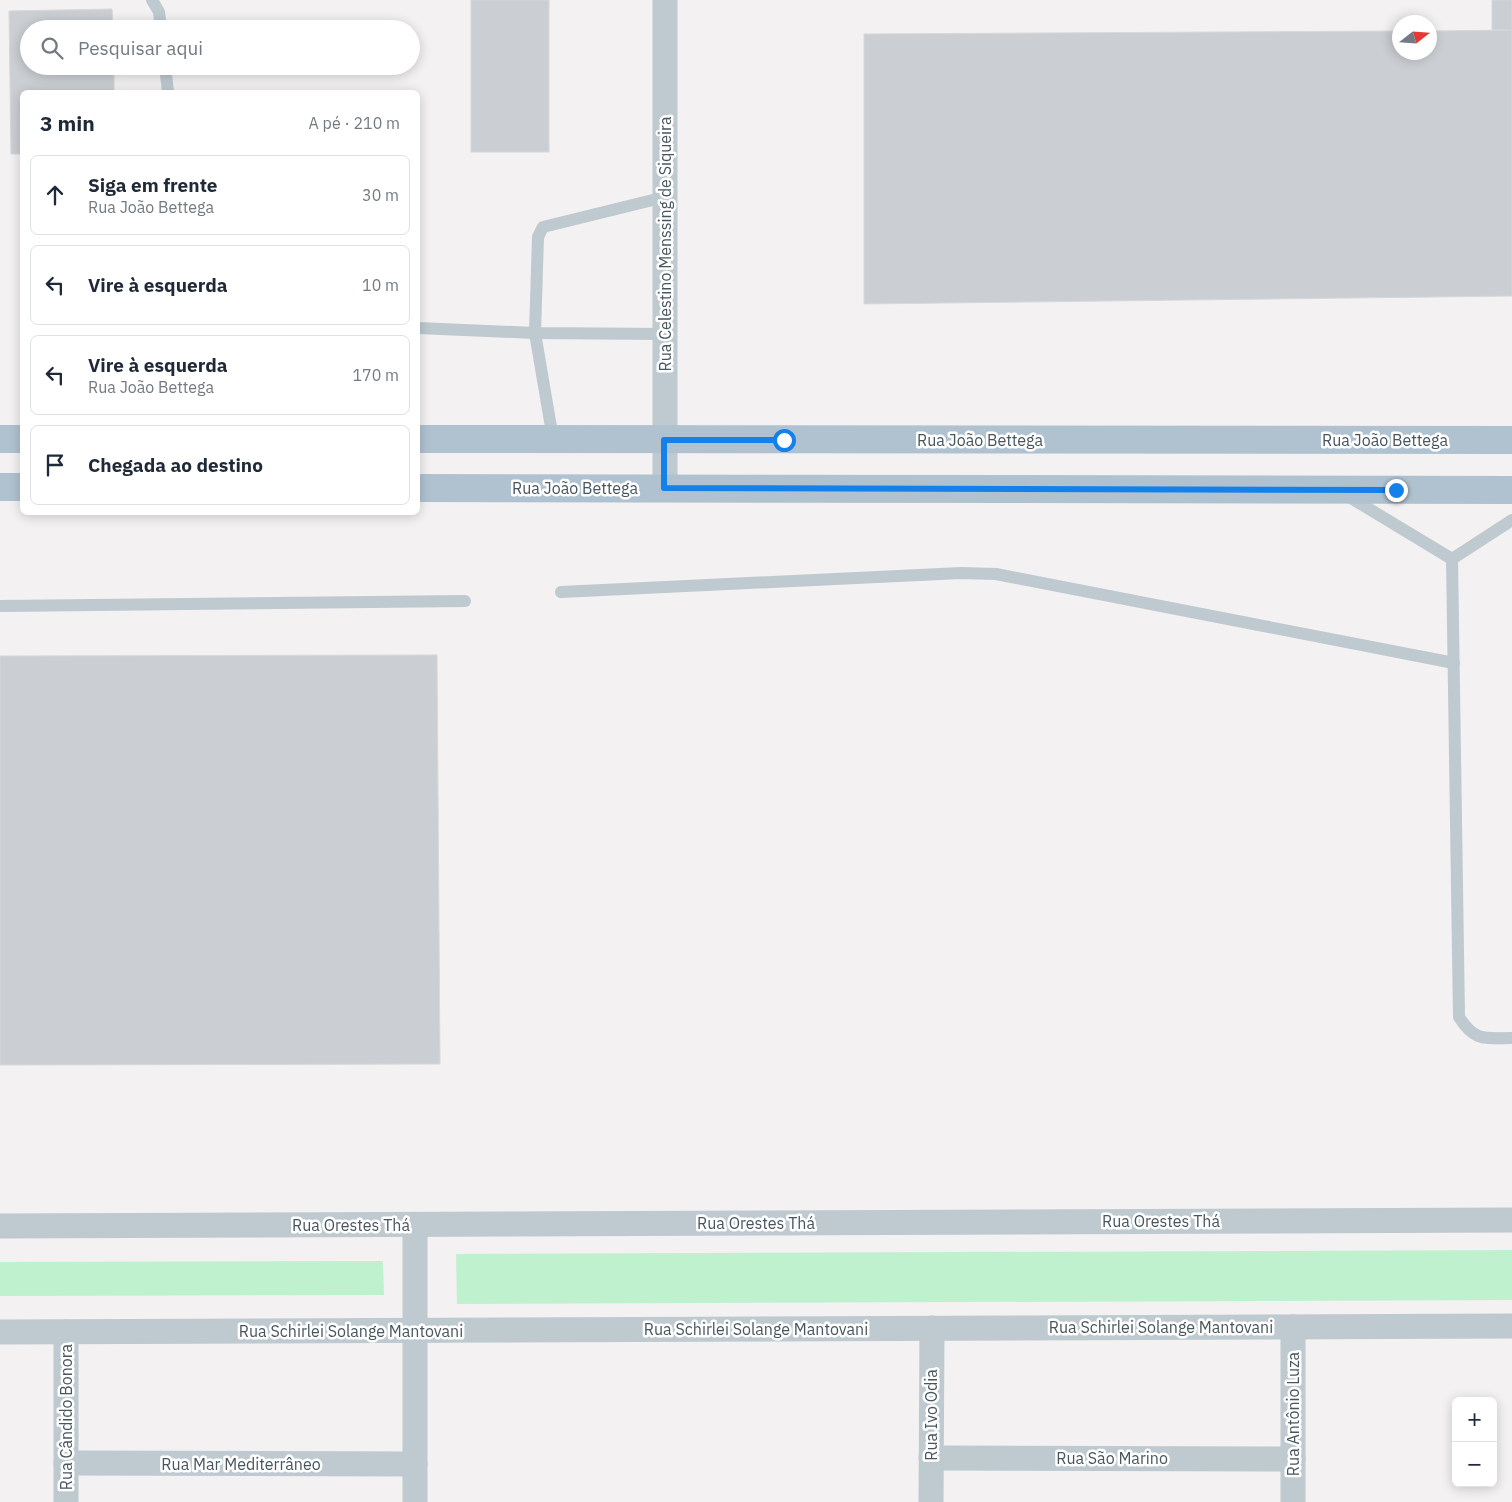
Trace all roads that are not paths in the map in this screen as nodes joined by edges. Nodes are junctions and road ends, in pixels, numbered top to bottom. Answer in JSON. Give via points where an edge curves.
{"nodes":[{"id":1,"x":152,"y":0,"type":"edge"},
{"id":2,"x":665,"y":0,"type":"edge"},
{"id":3,"x":160,"y":20,"type":"edge"},
{"id":4,"x":166,"y":75,"type":"edge"},
{"id":5,"x":168,"y":90,"type":"edge"},
{"id":6,"x":665,"y":197,"type":"junction"},
{"id":7,"x":420,"y":328,"type":"edge"},
{"id":8,"x":534,"y":333,"type":"junction"},
{"id":9,"x":664,"y":334,"type":"junction"},
{"id":10,"x":0,"y":439,"type":"edge"},
{"id":11,"x":20,"y":439,"type":"edge"},
{"id":12,"x":420,"y":439,"type":"edge"},
{"id":13,"x":553,"y":440,"type":"junction"},
{"id":14,"x":664,"y":440,"type":"junction"},
{"id":15,"x":1512,"y":440,"type":"edge"},
{"id":16,"x":0,"y":486,"type":"edge"},
{"id":17,"x":20,"y":487,"type":"edge"},
{"id":18,"x":420,"y":488,"type":"edge"},
{"id":19,"x":664,"y":488,"type":"junction"},
{"id":20,"x":1338,"y":490,"type":"junction"},
{"id":21,"x":1512,"y":490,"type":"edge"},
{"id":22,"x":1512,"y":520,"type":"edge"},
{"id":23,"x":1452,"y":559,"type":"junction"},
{"id":24,"x":561,"y":592,"type":"dead end"},
{"id":25,"x":465,"y":601,"type":"dead end"},
{"id":26,"x":0,"y":606,"type":"edge"},
{"id":27,"x":1454,"y":662,"type":"junction"},
{"id":28,"x":1512,"y":1038,"type":"edge"},
{"id":29,"x":1512,"y":1220,"type":"edge"},
{"id":30,"x":415,"y":1225,"type":"junction"},
{"id":31,"x":0,"y":1226,"type":"edge"},
{"id":32,"x":1512,"y":1326,"type":"edge"},
{"id":33,"x":1293,"y":1327,"type":"junction"},
{"id":34,"x":932,"y":1328,"type":"junction"},
{"id":35,"x":415,"y":1330,"type":"junction"},
{"id":36,"x":0,"y":1332,"type":"edge"},
{"id":37,"x":66,"y":1332,"type":"junction"},
{"id":38,"x":931,"y":1458,"type":"junction"},
{"id":39,"x":1293,"y":1459,"type":"junction"},
{"id":40,"x":66,"y":1463,"type":"junction"},
{"id":41,"x":415,"y":1464,"type":"junction"},
{"id":42,"x":66,"y":1502,"type":"edge"},
{"id":43,"x":415,"y":1502,"type":"edge"},
{"id":44,"x":932,"y":1502,"type":"edge"},
{"id":45,"x":1293,"y":1502,"type":"edge"}],
"edges":[{"from":1,"to":3,"type":"lane"},
{"from":2,"to":6,"type":"street","name":"Rua Celestino Menssing de Siqueira"},
{"from":4,"to":5,"type":"lane"},
{"from":6,"to":8,"type":"lane","via":[[543,227],[538,237]]},
{"from":6,"to":9,"type":"street","name":"Rua Celestino Menssing de Siqueira"},
{"from":7,"to":8,"type":"lane"},
{"from":8,"to":9,"type":"lane"},
{"from":8,"to":13,"type":"lane"},
{"from":9,"to":14,"type":"street","name":"Rua Celestino Menssing de Siqueira"},
{"from":10,"to":11,"type":"main road"},
{"from":12,"to":13,"type":"main road","name":"Rua João Bettega"},
{"from":13,"to":14,"type":"main road","name":"Rua João Bettega"},
{"from":14,"to":15,"type":"main road","name":"Rua João Bettega"},
{"from":14,"to":19,"type":"street","name":"Rua Celestino Menssing de Siqueira"},
{"from":16,"to":17,"type":"main road"},
{"from":18,"to":19,"type":"main road","name":"Rua João Bettega"},
{"from":19,"to":20,"type":"main road","name":"Rua João Bettega"},
{"from":20,"to":21,"type":"main road","name":"Rua João Bettega"},
{"from":20,"to":23,"type":"lane"},
{"from":22,"to":23,"type":"lane"},
{"from":23,"to":27,"type":"lane"},
{"from":24,"to":27,"type":"lane","via":[[996,574]]},
{"from":25,"to":26,"type":"lane"},
{"from":27,"to":28,"type":"lane","via":[[1459,1017],[1467,1030],[1479,1038]]},
{"from":29,"to":30,"type":"street","name":"Rua Orestes Thá"},
{"from":30,"to":31,"type":"street","name":"Rua Orestes Thá"},
{"from":30,"to":35,"type":"street"},
{"from":32,"to":33,"type":"street","name":"Rua Schirlei Solange Mantovani"},
{"from":33,"to":34,"type":"street","name":"Rua Schirlei Solange Mantovani"},
{"from":33,"to":39,"type":"street","name":"Rua Antônio Luza"},
{"from":34,"to":35,"type":"street","name":"Rua Schirlei Solange Mantovani"},
{"from":34,"to":38,"type":"street","name":"Rua Ivo Odia"},
{"from":35,"to":37,"type":"street","name":"Rua Schirlei Solange Mantovani"},
{"from":35,"to":41,"type":"street"},
{"from":36,"to":37,"type":"street","name":"Rua Schirlei Solange Mantovani"},
{"from":37,"to":40,"type":"street","name":"Rua Cândido Bonora"},
{"from":38,"to":39,"type":"street","name":"Rua São Marino"},
{"from":38,"to":44,"type":"street","name":"Rua Ivo Odia"},
{"from":39,"to":45,"type":"street","name":"Rua Antônio Luza"},
{"from":40,"to":41,"type":"street","name":"Rua Mar Mediterrâneo"},
{"from":40,"to":42,"type":"street","name":"Rua Cândido Bonora"},
{"from":41,"to":43,"type":"street"}]}
